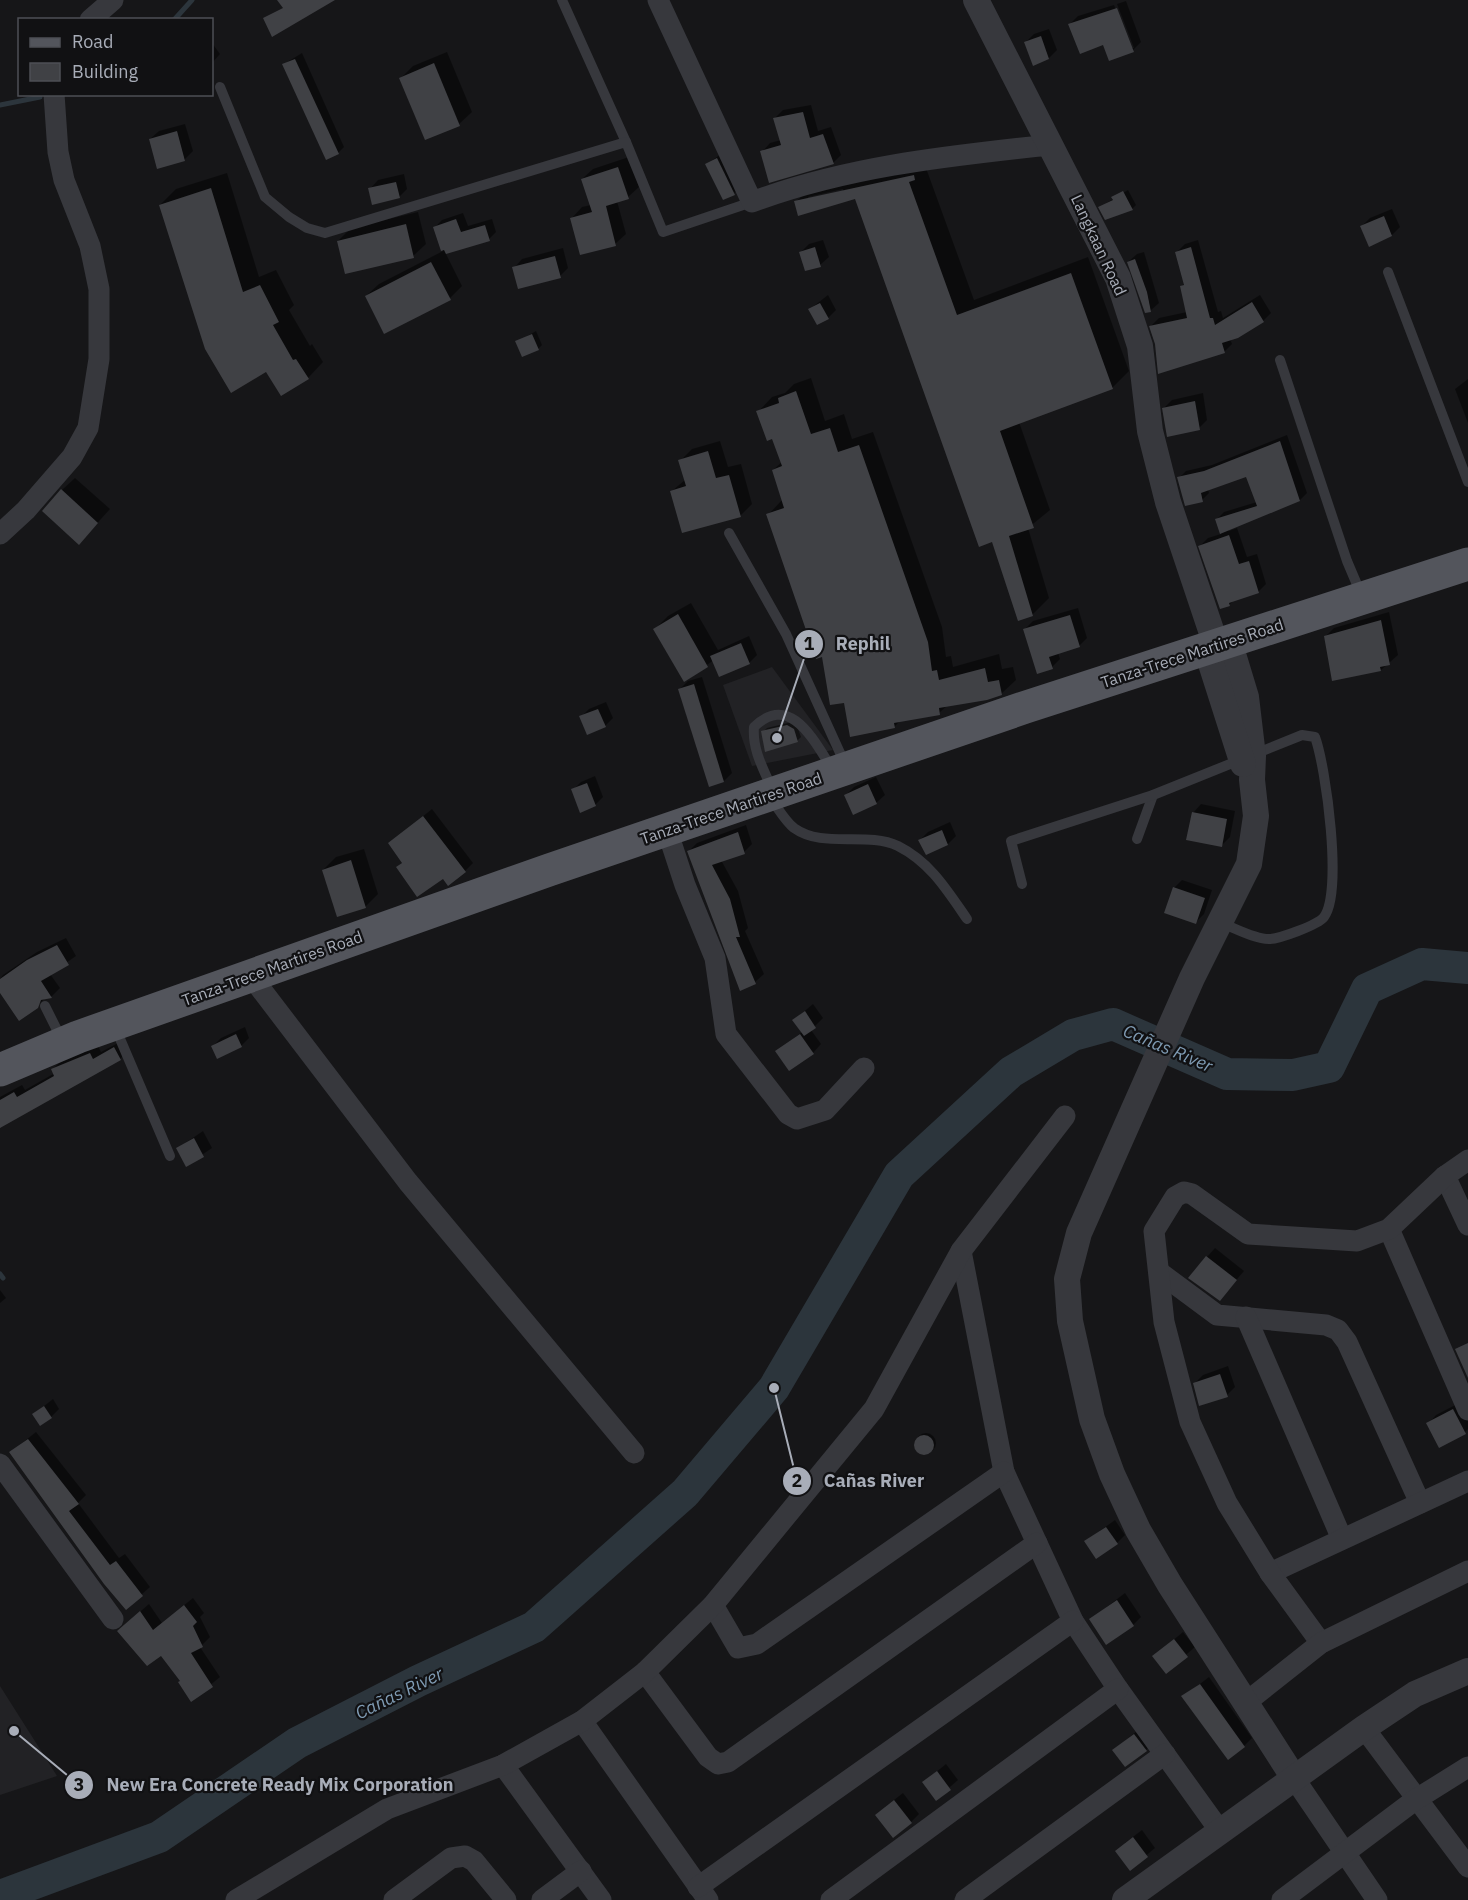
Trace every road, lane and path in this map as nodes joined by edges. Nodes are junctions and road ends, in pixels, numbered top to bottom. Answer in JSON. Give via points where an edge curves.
{"nodes":[{"id":1,"x":113,"y":0,"type":"edge"},
{"id":2,"x":562,"y":0,"type":"edge"},
{"id":3,"x":658,"y":0,"type":"edge"},
{"id":4,"x":976,"y":0,"type":"edge"},
{"id":5,"x":92,"y":18,"type":"edge"},
{"id":6,"x":220,"y":87,"type":"dead end"},
{"id":7,"x":54,"y":96,"type":"edge"},
{"id":8,"x":626,"y":142,"type":"junction"},
{"id":9,"x":1049,"y":144,"type":"junction"},
{"id":10,"x":752,"y":202,"type":"junction"},
{"id":11,"x":1388,"y":272,"type":"dead end"},
{"id":12,"x":1280,"y":360,"type":"dead end"},
{"id":13,"x":1468,"y":482,"type":"edge"},
{"id":14,"x":729,"y":533,"type":"dead end"},
{"id":15,"x":0,"y":534,"type":"edge"},
{"id":16,"x":1468,"y":564,"type":"edge"},
{"id":17,"x":1363,"y":597,"type":"junction"},
{"id":18,"x":1217,"y":645,"type":"junction"},
{"id":19,"x":1249,"y":765,"type":"junction"},
{"id":20,"x":841,"y":770,"type":"junction"},
{"id":21,"x":771,"y":794,"type":"junction"},
{"id":22,"x":1154,"y":795,"type":"junction"},
{"id":23,"x":667,"y":830,"type":"junction"},
{"id":24,"x":1137,"y":839,"type":"dead end"},
{"id":25,"x":1022,"y":884,"type":"dead end"},
{"id":26,"x":967,"y":919,"type":"dead end"},
{"id":27,"x":1221,"y":923,"type":"junction"},
{"id":28,"x":251,"y":976,"type":"junction"},
{"id":29,"x":45,"y":1006,"type":"dead end"},
{"id":30,"x":114,"y":1024,"type":"junction"},
{"id":31,"x":64,"y":1043,"type":"junction"},
{"id":32,"x":864,"y":1068,"type":"dead end"},
{"id":33,"x":0,"y":1070,"type":"edge"},
{"id":34,"x":1065,"y":1116,"type":"dead end"},
{"id":35,"x":170,"y":1156,"type":"dead end"},
{"id":36,"x":1468,"y":1160,"type":"edge"},
{"id":37,"x":1445,"y":1176,"type":"junction"},
{"id":38,"x":1468,"y":1225,"type":"edge"},
{"id":39,"x":1389,"y":1229,"type":"junction"},
{"id":40,"x":961,"y":1251,"type":"junction"},
{"id":41,"x":1159,"y":1272,"type":"junction"},
{"id":42,"x":1246,"y":1317,"type":"junction"},
{"id":43,"x":1468,"y":1410,"type":"edge"},
{"id":44,"x":633,"y":1453,"type":"dead end"},
{"id":45,"x":0,"y":1464,"type":"edge"},
{"id":46,"x":1004,"y":1472,"type":"junction"},
{"id":47,"x":1468,"y":1481,"type":"edge"},
{"id":48,"x":1420,"y":1503,"type":"junction"},
{"id":49,"x":1342,"y":1539,"type":"junction"},
{"id":50,"x":1037,"y":1543,"type":"junction"},
{"id":51,"x":1468,"y":1571,"type":"edge"},
{"id":52,"x":1270,"y":1573,"type":"junction"},
{"id":53,"x":713,"y":1605,"type":"junction"},
{"id":54,"x":113,"y":1619,"type":"dead end"},
{"id":55,"x":1073,"y":1621,"type":"junction"},
{"id":56,"x":1321,"y":1643,"type":"junction"},
{"id":57,"x":1468,"y":1671,"type":"edge"},
{"id":58,"x":645,"y":1672,"type":"junction"},
{"id":59,"x":1118,"y":1689,"type":"junction"},
{"id":60,"x":1244,"y":1704,"type":"junction"},
{"id":61,"x":582,"y":1721,"type":"junction"},
{"id":62,"x":1364,"y":1728,"type":"junction"},
{"id":63,"x":1165,"y":1754,"type":"junction"},
{"id":64,"x":503,"y":1765,"type":"junction"},
{"id":65,"x":1468,"y":1767,"type":"edge"},
{"id":66,"x":1294,"y":1778,"type":"junction"},
{"id":67,"x":1415,"y":1800,"type":"junction"},
{"id":68,"x":1220,"y":1831,"type":"junction"},
{"id":69,"x":1343,"y":1854,"type":"junction"},
{"id":70,"x":1468,"y":1866,"type":"edge"},
{"id":71,"x":581,"y":1871,"type":"junction"},
{"id":72,"x":260,"y":1892,"type":"edge"},
{"id":73,"x":703,"y":1893,"type":"edge"},
{"id":74,"x":236,"y":1900,"type":"edge"},
{"id":75,"x":394,"y":1900,"type":"edge"},
{"id":76,"x":506,"y":1900,"type":"edge"},
{"id":77,"x":542,"y":1900,"type":"edge"},
{"id":78,"x":601,"y":1900,"type":"edge"},
{"id":79,"x":831,"y":1900,"type":"edge"},
{"id":80,"x":965,"y":1900,"type":"edge"},
{"id":81,"x":1125,"y":1900,"type":"edge"},
{"id":82,"x":1282,"y":1900,"type":"edge"},
{"id":83,"x":1377,"y":1900,"type":"edge"}],
"edges":[{"from":1,"to":5,"type":"street"},
{"from":2,"to":8,"type":"lane"},
{"from":3,"to":10,"type":"street"},
{"from":4,"to":9,"type":"street","name":"Langkaan Road"},
{"from":6,"to":8,"type":"lane","via":[[265,197],[307,228],[325,233]]},
{"from":7,"to":15,"type":"street","via":[[64,180],[90,246],[99,289],[99,359],[88,428],[72,457]]},
{"from":8,"to":10,"type":"lane","via":[[663,232]]},
{"from":9,"to":10,"type":"street","via":[[917,160],[798,185]]},
{"from":9,"to":18,"type":"street","name":"Langkaan Road","via":[[1118,278],[1140,346],[1150,431],[1168,502]]},
{"from":11,"to":13,"type":"lane"},
{"from":12,"to":17,"type":"lane","via":[[1347,561]]},
{"from":14,"to":20,"type":"lane","via":[[786,634]]},
{"from":16,"to":17,"type":"main road","name":"Tanza-Trece Martires Road"},
{"from":17,"to":18,"type":"main road","name":"Tanza-Trece Martires Road"},
{"from":18,"to":19,"type":"street","name":"Langkaan Road","via":[[1228,681],[1246,697]]},
{"from":18,"to":20,"type":"main road","name":"Tanza-Trece Martires Road"},
{"from":19,"to":22,"type":"lane"},
{"from":19,"to":27,"type":"street","name":"Langkaan Road","via":[[1256,816],[1249,864]]},
{"from":19,"to":27,"type":"lane","via":[[1302,735],[1315,737],[1332,835],[1331,901],[1323,919],[1269,939]]},
{"from":20,"to":21,"type":"main road","name":"Tanza-Trece Martires Road"},
{"from":20,"to":21,"type":"lane","via":[[800,722],[789,716],[771,716],[754,727],[753,735]]},
{"from":21,"to":23,"type":"main road","name":"Tanza-Trece Martires Road"},
{"from":21,"to":26,"type":"lane","via":[[795,829],[824,838],[875,839],[896,845],[920,859]]},
{"from":22,"to":24,"type":"lane"},
{"from":22,"to":25,"type":"lane","via":[[1011,841]]},
{"from":23,"to":28,"type":"main road","name":"Tanza-Trece Martires Road"},
{"from":23,"to":32,"type":"street","via":[[715,958],[726,1034],[788,1114],[797,1119],[825,1110]]},
{"from":27,"to":60,"type":"street","name":"Langkaan Road","via":[[1192,978],[1079,1233],[1066,1279],[1070,1321],[1092,1419],[1112,1474],[1138,1530]]},
{"from":28,"to":30,"type":"main road","name":"Tanza-Trece Martires Road"},
{"from":28,"to":44,"type":"street","via":[[408,1182]]},
{"from":29,"to":31,"type":"lane"},
{"from":30,"to":31,"type":"main road","name":"Tanza-Trece Martires Road"},
{"from":30,"to":35,"type":"lane"},
{"from":31,"to":33,"type":"main road","name":"Tanza-Trece Martires Road"},
{"from":34,"to":40,"type":"street"},
{"from":36,"to":37,"type":"street"},
{"from":37,"to":38,"type":"street"},
{"from":37,"to":39,"type":"street"},
{"from":39,"to":41,"type":"street","via":[[1357,1241],[1248,1234],[1184,1192],[1175,1197],[1154,1231]]},
{"from":39,"to":43,"type":"street"},
{"from":40,"to":46,"type":"street"},
{"from":40,"to":53,"type":"street","via":[[874,1409]]},
{"from":41,"to":42,"type":"street","via":[[1218,1315]]},
{"from":41,"to":52,"type":"street","via":[[1164,1322],[1190,1422],[1227,1503]]},
{"from":42,"to":48,"type":"street","via":[[1326,1324],[1338,1330]]},
{"from":42,"to":49,"type":"street"},
{"from":45,"to":54,"type":"street"},
{"from":46,"to":50,"type":"street"},
{"from":46,"to":53,"type":"street","via":[[757,1644],[738,1648]]},
{"from":47,"to":48,"type":"street"},
{"from":48,"to":49,"type":"street"},
{"from":49,"to":52,"type":"street"},
{"from":50,"to":55,"type":"street"},
{"from":50,"to":58,"type":"street","via":[[728,1762],[718,1764],[708,1757]]},
{"from":51,"to":56,"type":"street"},
{"from":52,"to":56,"type":"street"},
{"from":53,"to":58,"type":"street"},
{"from":55,"to":59,"type":"street"},
{"from":55,"to":73,"type":"street"},
{"from":56,"to":60,"type":"street"},
{"from":57,"to":62,"type":"street","via":[[1415,1694]]},
{"from":58,"to":61,"type":"street"},
{"from":59,"to":63,"type":"street"},
{"from":59,"to":79,"type":"street"},
{"from":60,"to":66,"type":"street","name":"Langkaan Road"},
{"from":61,"to":64,"type":"street"},
{"from":61,"to":73,"type":"street"},
{"from":62,"to":66,"type":"street"},
{"from":62,"to":67,"type":"street"},
{"from":63,"to":68,"type":"street"},
{"from":63,"to":80,"type":"street"},
{"from":64,"to":71,"type":"street"},
{"from":64,"to":72,"type":"street","via":[[387,1809]]},
{"from":65,"to":67,"type":"street"},
{"from":66,"to":68,"type":"street"},
{"from":66,"to":69,"type":"street"},
{"from":67,"to":69,"type":"street"},
{"from":67,"to":70,"type":"street"},
{"from":68,"to":81,"type":"street"},
{"from":69,"to":82,"type":"street"},
{"from":69,"to":83,"type":"street"},
{"from":71,"to":77,"type":"street"},
{"from":71,"to":78,"type":"street"},
{"from":72,"to":74,"type":"street"},
{"from":75,"to":76,"type":"street","via":[[459,1856],[474,1861]]}]}
